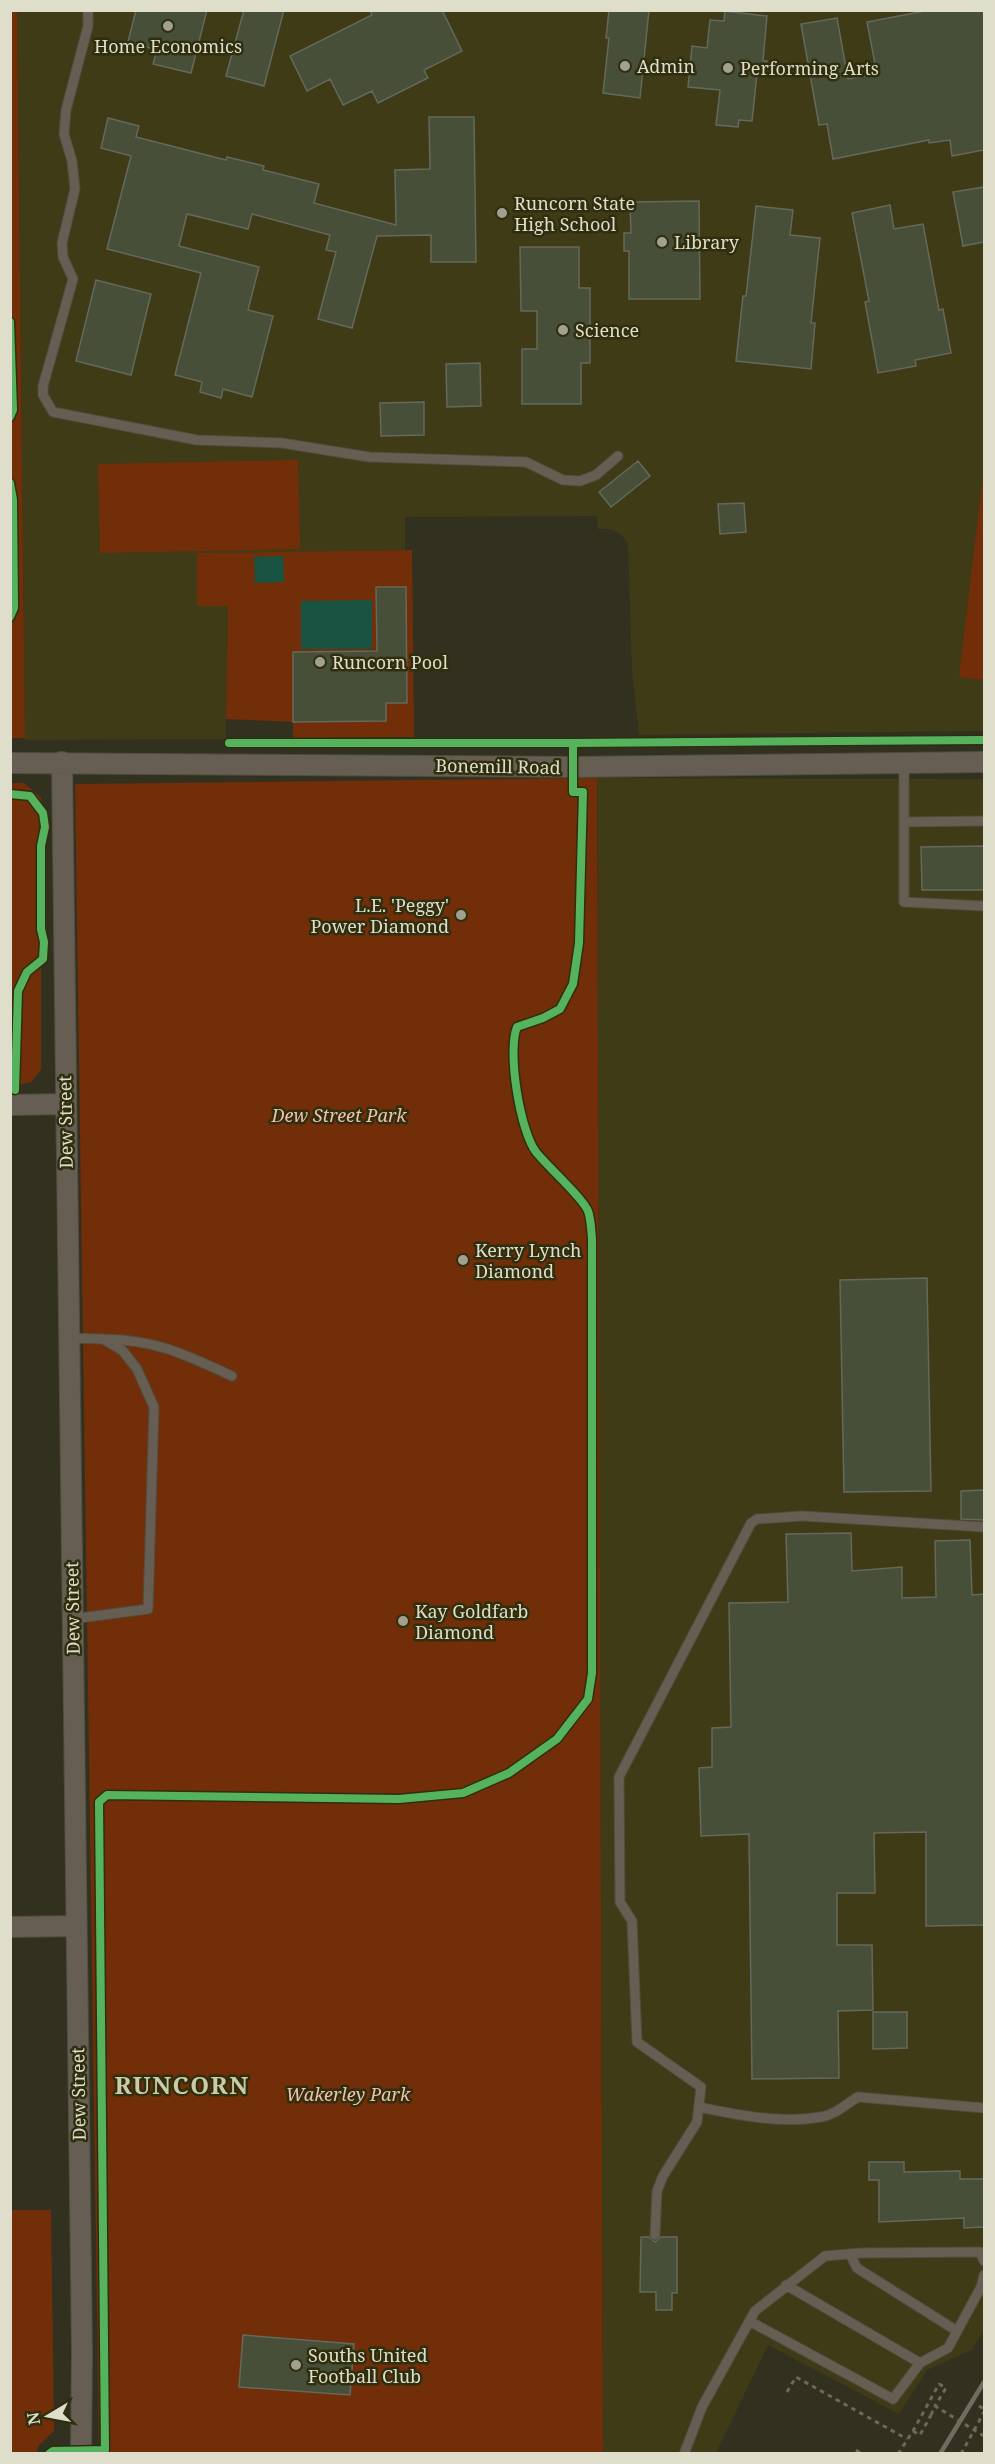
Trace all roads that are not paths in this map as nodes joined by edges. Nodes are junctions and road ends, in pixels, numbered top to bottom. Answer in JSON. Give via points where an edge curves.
{"nodes":[{"id":1,"x":88,"y":10,"type":"edge"},
{"id":2,"x":618,"y":456,"type":"dead end"},
{"id":3,"x":62,"y":762,"type":"junction"},
{"id":4,"x":984,"y":762,"type":"edge"},
{"id":5,"x":10,"y":763,"type":"edge"},
{"id":6,"x":904,"y":764,"type":"junction"},
{"id":7,"x":984,"y":821,"type":"edge"},
{"id":8,"x":904,"y":822,"type":"junction"},
{"id":9,"x":984,"y":906,"type":"edge"},
{"id":10,"x":65,"y":1104,"type":"junction"},
{"id":11,"x":10,"y":1105,"type":"edge"},
{"id":12,"x":68,"y":1338,"type":"junction"},
{"id":13,"x":103,"y":1339,"type":"junction"},
{"id":14,"x":232,"y":1376,"type":"dead end"},
{"id":15,"x":984,"y":1527,"type":"edge"},
{"id":16,"x":72,"y":1619,"type":"junction"},
{"id":17,"x":76,"y":1926,"type":"junction"},
{"id":18,"x":10,"y":1927,"type":"edge"},
{"id":19,"x":699,"y":2107,"type":"junction"},
{"id":20,"x":984,"y":2108,"type":"edge"},
{"id":21,"x":655,"y":2235,"type":"dead end"},
{"id":22,"x":850,"y":2254,"type":"junction"},
{"id":23,"x":984,"y":2261,"type":"edge"},
{"id":24,"x":984,"y":2275,"type":"edge"},
{"id":25,"x":786,"y":2285,"type":"junction"},
{"id":26,"x":751,"y":2322,"type":"junction"},
{"id":27,"x":957,"y":2331,"type":"junction"},
{"id":28,"x":920,"y":2363,"type":"junction"},
{"id":29,"x":81,"y":2454,"type":"edge"},
{"id":30,"x":684,"y":2454,"type":"edge"}],
"edges":[{"from":1,"to":2,"type":"lane","via":[[88,26],[66,110],[64,134],[75,189],[62,243],[72,279],[42,386],[53,412],[197,440],[282,443],[369,457],[526,462],[563,480],[580,481],[596,475]]},
{"from":3,"to":5,"type":"street","name":"Bonemill Road"},
{"from":3,"to":6,"type":"street","name":"Bonemill Road","via":[[561,767]]},
{"from":3,"to":10,"type":"street","name":"Dew Street"},
{"from":4,"to":6,"type":"street","name":"Bonemill Road"},
{"from":6,"to":8,"type":"lane"},
{"from":7,"to":8,"type":"lane"},
{"from":8,"to":9,"type":"lane","via":[[904,902]]},
{"from":10,"to":11,"type":"street"},
{"from":10,"to":12,"type":"street","name":"Dew Street"},
{"from":12,"to":13,"type":"lane"},
{"from":12,"to":16,"type":"street","name":"Dew Street"},
{"from":13,"to":14,"type":"lane","via":[[156,1344]]},
{"from":13,"to":16,"type":"lane","via":[[122,1350],[137,1369],[154,1407],[148,1609]]},
{"from":15,"to":19,"type":"lane","via":[[802,1516],[757,1519],[751,1523],[619,1777],[620,1902],[632,1921],[637,2042],[701,2087]]},
{"from":16,"to":17,"type":"street","name":"Dew Street"},
{"from":17,"to":18,"type":"street"},
{"from":17,"to":29,"type":"street","name":"Dew Street"},
{"from":19,"to":20,"type":"lane","via":[[791,2119],[822,2117],[858,2097]]},
{"from":19,"to":21,"type":"lane","via":[[697,2122],[657,2191]]},
{"from":22,"to":23,"type":"lane","via":[[980,2252]]},
{"from":22,"to":25,"type":"lane","via":[[825,2256]]},
{"from":22,"to":27,"type":"lane","via":[[856,2268]]},
{"from":24,"to":27,"type":"lane"},
{"from":25,"to":26,"type":"lane","via":[[755,2311]]},
{"from":25,"to":28,"type":"lane"},
{"from":26,"to":28,"type":"lane","via":[[893,2399]]},
{"from":26,"to":30,"type":"lane","via":[[702,2407]]},
{"from":27,"to":28,"type":"lane","via":[[948,2348]]}]}
